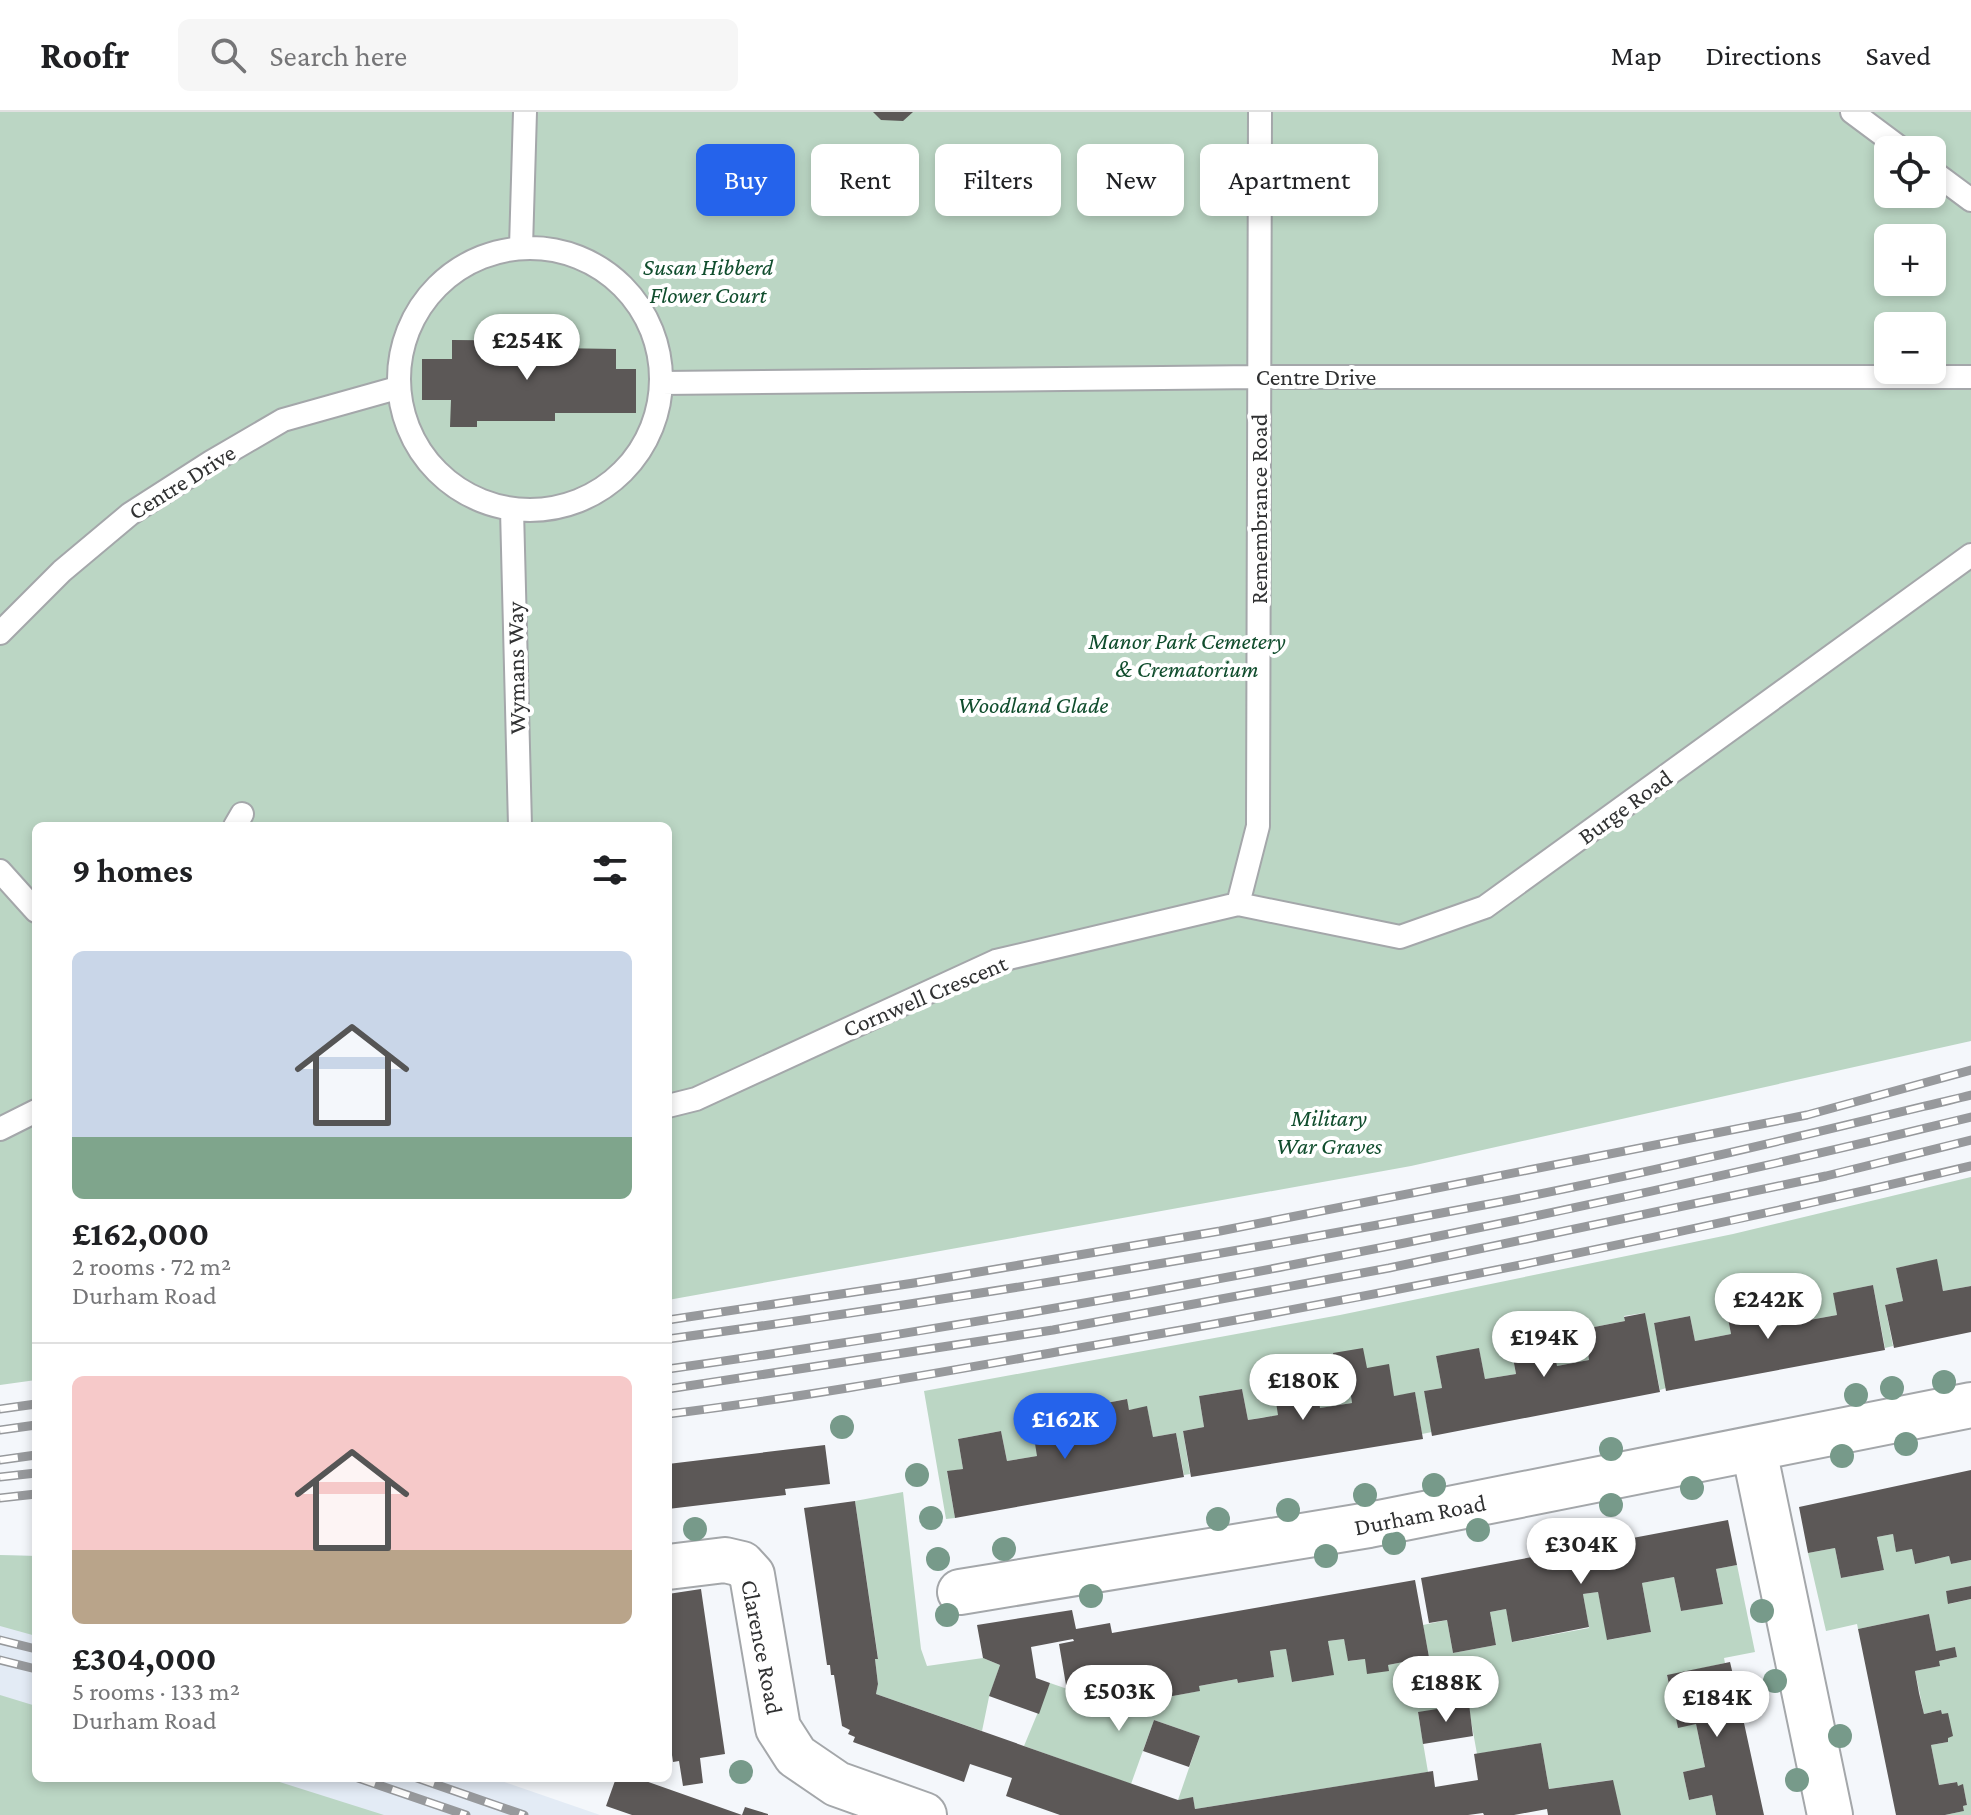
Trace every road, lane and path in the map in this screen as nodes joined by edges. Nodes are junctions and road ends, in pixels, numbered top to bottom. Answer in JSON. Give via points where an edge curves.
{"nodes":[{"id":1,"x":525,"y":112,"type":"edge"},
{"id":2,"x":1260,"y":112,"type":"edge"},
{"id":3,"x":1852,"y":112,"type":"edge"},
{"id":4,"x":1884,"y":136,"type":"edge"},
{"id":5,"x":1946,"y":181,"type":"edge"},
{"id":6,"x":1971,"y":200,"type":"edge"},
{"id":7,"x":521,"y":247,"type":"junction"},
{"id":8,"x":1259,"y":377,"type":"junction"},
{"id":9,"x":1971,"y":377,"type":"edge"},
{"id":10,"x":661,"y":383,"type":"junction"},
{"id":11,"x":397,"y":388,"type":"junction"},
{"id":12,"x":512,"y":510,"type":"junction"},
{"id":13,"x":1971,"y":555,"type":"edge"},
{"id":14,"x":0,"y":633,"type":"edge"},
{"id":15,"x":520,"y":822,"type":"edge"},
{"id":16,"x":0,"y":871,"type":"edge"},
{"id":17,"x":1238,"y":904,"type":"junction"},
{"id":18,"x":32,"y":907,"type":"edge"},
{"id":19,"x":672,"y":1105,"type":"edge"},
{"id":20,"x":32,"y":1113,"type":"edge"},
{"id":21,"x":0,"y":1129,"type":"edge"},
{"id":22,"x":1971,"y":1405,"type":"edge"},
{"id":23,"x":1754,"y":1450,"type":"junction"},
{"id":24,"x":672,"y":1567,"type":"edge"},
{"id":25,"x":960,"y":1592,"type":"dead end"},
{"id":26,"x":924,"y":1815,"type":"edge"},
{"id":27,"x":1830,"y":1815,"type":"edge"}],
"edges":[{"from":1,"to":7,"type":"lane"},
{"from":2,"to":8,"type":"lane","name":"Remembrance Road"},
{"from":3,"to":4,"type":"lane"},
{"from":5,"to":6,"type":"lane"},
{"from":7,"to":10,"type":"lane","via":[[559,250],[594,263],[624,286],[647,316],[659,351]]},
{"from":7,"to":11,"type":"lane","via":[[481,255],[445,276],[418,308],[401,347]]},
{"from":8,"to":9,"type":"lane","name":"Centre Drive"},
{"from":8,"to":10,"type":"lane","name":"Centre Drive"},
{"from":8,"to":17,"type":"lane","name":"Remembrance Road","via":[[1258,826]]},
{"from":10,"to":12,"type":"lane","via":[[654,424],[637,456],[613,482],[582,500],[548,510]]},
{"from":11,"to":12,"type":"lane","via":[[405,423],[422,455],[446,481],[477,500]]},
{"from":11,"to":14,"type":"lane","name":"Centre Drive","via":[[283,420],[211,462],[130,514]]},
{"from":12,"to":15,"type":"lane","name":"Wymans Way"},
{"from":13,"to":17,"type":"lane","name":"Burge Road","via":[[1485,907],[1400,937]]},
{"from":16,"to":18,"type":"lane"},
{"from":17,"to":19,"type":"lane","name":"Cornwell Crescent","via":[[996,961],[696,1099]]},
{"from":20,"to":21,"type":"lane"},
{"from":22,"to":23,"type":"street","name":"Durham Road"},
{"from":23,"to":25,"type":"street","name":"Durham Road","via":[[1369,1525]]},
{"from":23,"to":27,"type":"street"},
{"from":24,"to":26,"type":"street","name":"Clarence Road","via":[[725,1560],[742,1564],[752,1575],[778,1728],[796,1756],[837,1784]]}]}
